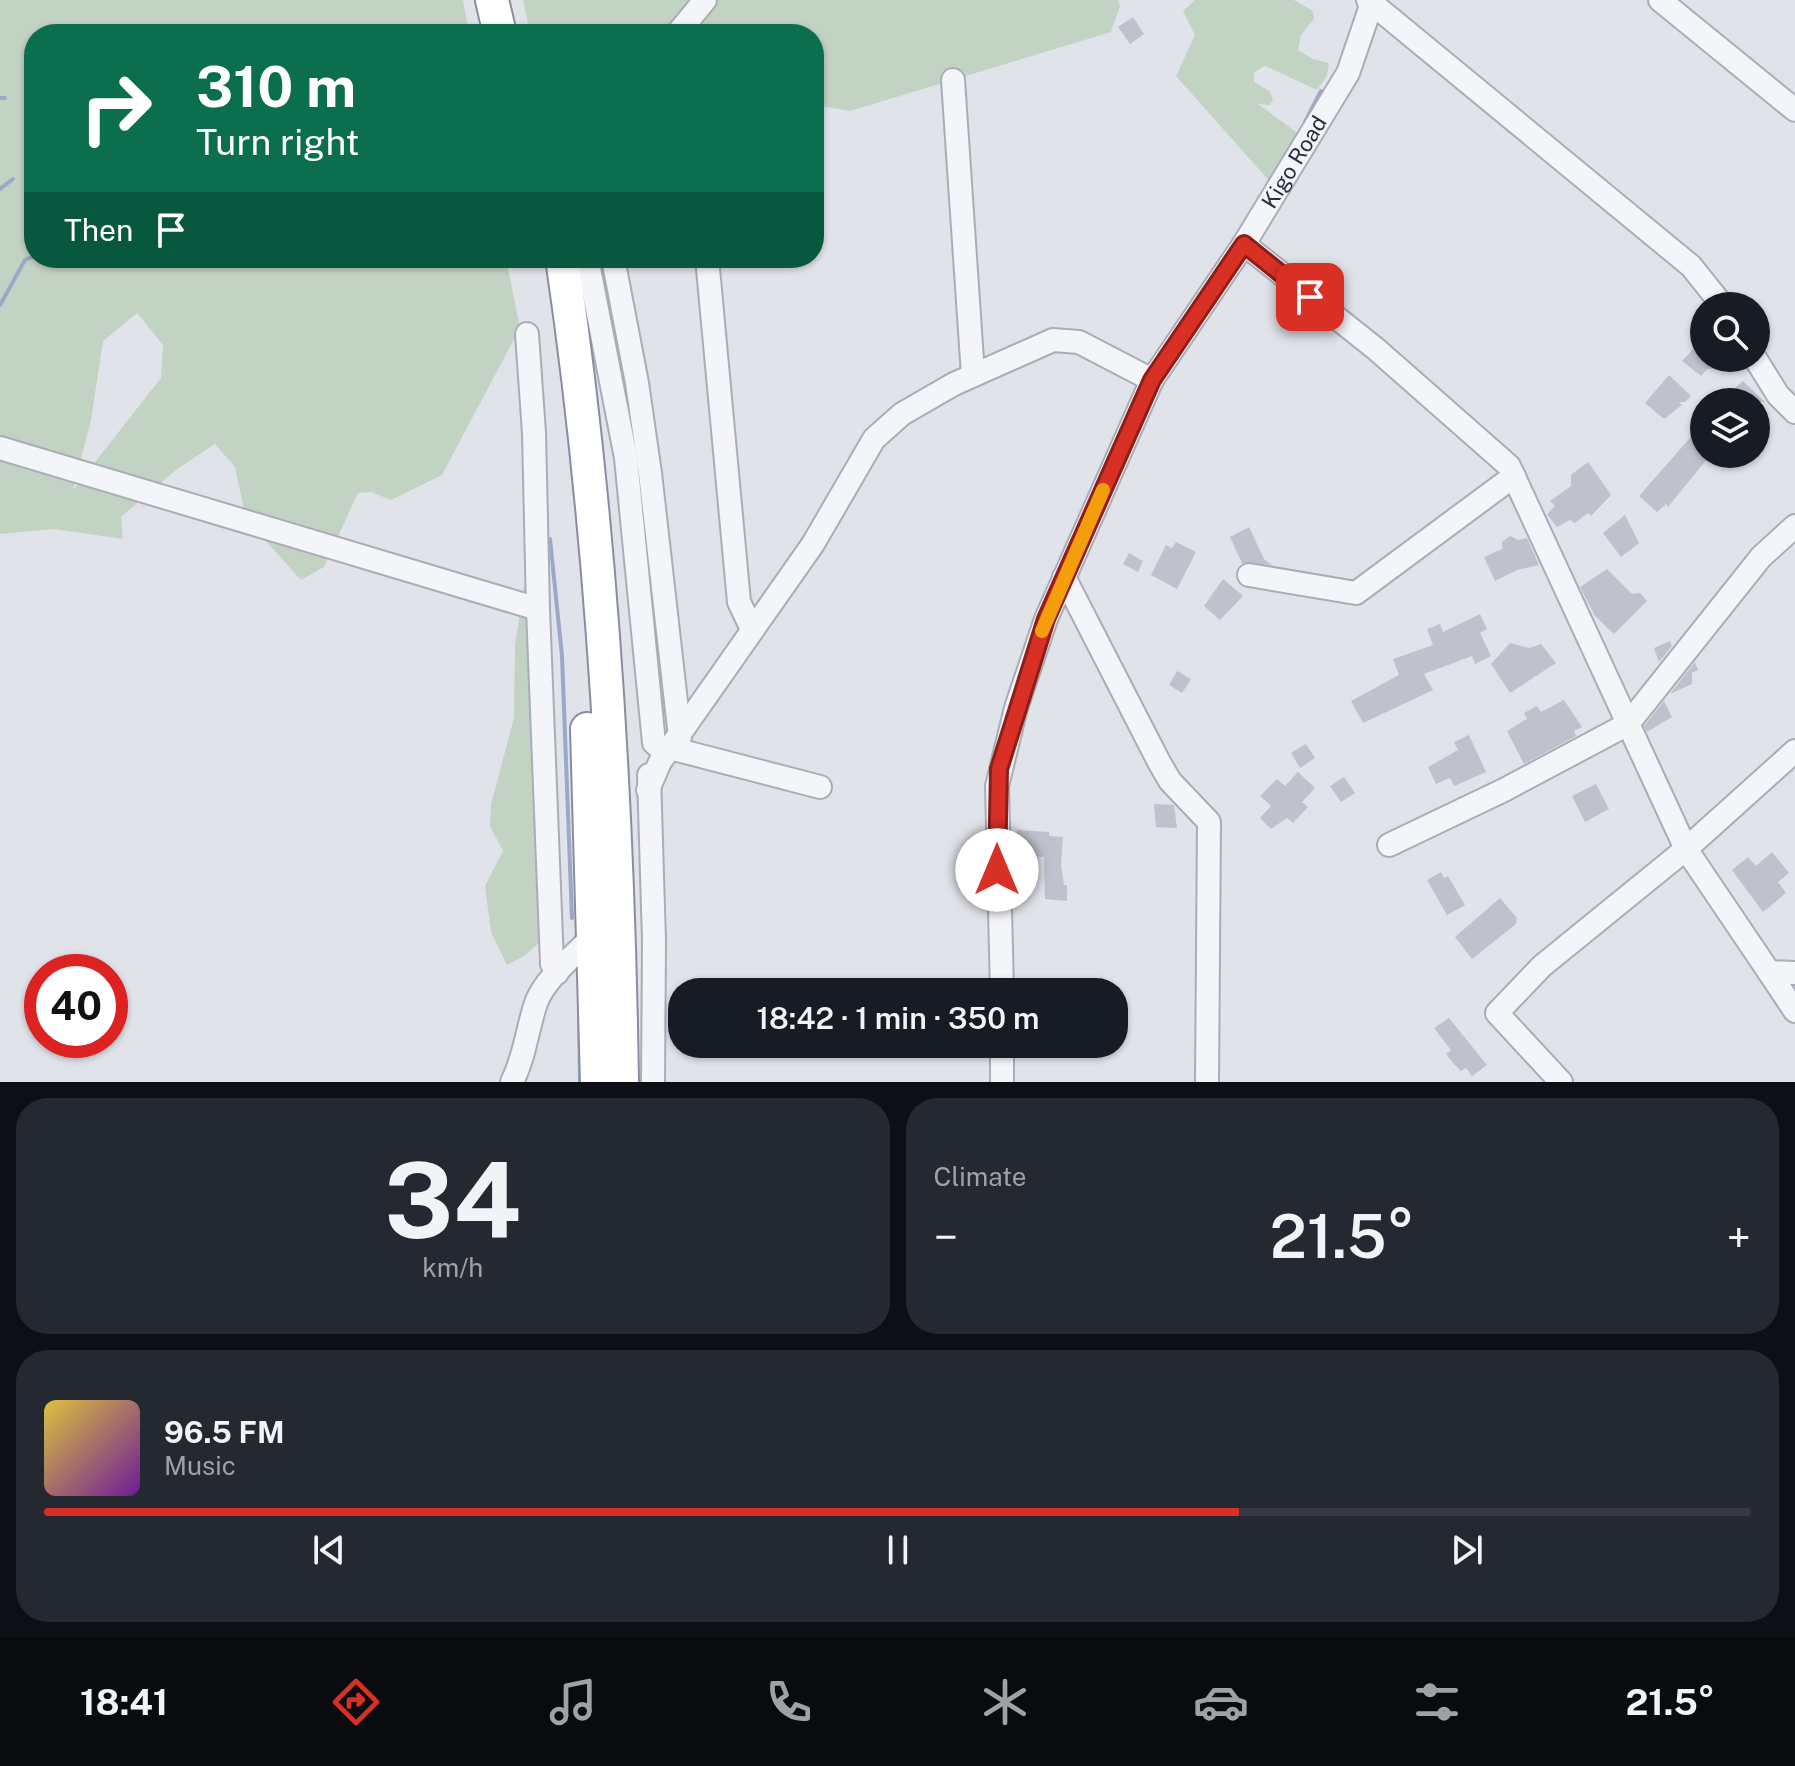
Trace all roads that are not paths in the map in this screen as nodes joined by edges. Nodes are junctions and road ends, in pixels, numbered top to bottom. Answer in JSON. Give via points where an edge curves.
{"nodes":[{"id":1,"x":492,"y":0,"type":"edge"},
{"id":2,"x":509,"y":0,"type":"edge"},
{"id":3,"x":705,"y":0,"type":"edge"},
{"id":4,"x":1660,"y":0,"type":"edge"},
{"id":5,"x":1371,"y":1,"type":"edge"},
{"id":6,"x":498,"y":24,"type":"edge"},
{"id":7,"x":514,"y":24,"type":"edge"},
{"id":8,"x":685,"y":24,"type":"edge"},
{"id":9,"x":953,"y":80,"type":"dead end"},
{"id":10,"x":1795,"y":110,"type":"edge"},
{"id":11,"x":1244,"y":244,"type":"junction"},
{"id":12,"x":543,"y":268,"type":"edge"},
{"id":13,"x":563,"y":268,"type":"edge"},
{"id":14,"x":589,"y":268,"type":"edge"},
{"id":15,"x":615,"y":268,"type":"edge"},
{"id":16,"x":708,"y":268,"type":"edge"},
{"id":17,"x":1712,"y":292,"type":"edge"},
{"id":18,"x":527,"y":334,"type":"dead end"},
{"id":19,"x":1764,"y":372,"type":"edge"},
{"id":20,"x":973,"y":375,"type":"junction"},
{"id":21,"x":1152,"y":380,"type":"junction"},
{"id":22,"x":1795,"y":412,"type":"edge"},
{"id":23,"x":0,"y":448,"type":"edge"},
{"id":24,"x":1514,"y":476,"type":"junction"},
{"id":25,"x":1795,"y":526,"type":"edge"},
{"id":26,"x":1249,"y":575,"type":"dead end"},
{"id":27,"x":1064,"y":577,"type":"junction"},
{"id":28,"x":538,"y":609,"type":"junction"},
{"id":29,"x":752,"y":629,"type":"junction"},
{"id":30,"x":1628,"y":724,"type":"junction"},
{"id":31,"x":650,"y":733,"type":"junction"},
{"id":32,"x":675,"y":742,"type":"junction"},
{"id":33,"x":1795,"y":751,"type":"edge"},
{"id":34,"x":820,"y":787,"type":"dead end"},
{"id":35,"x":648,"y":790,"type":"junction"},
{"id":36,"x":1389,"y":845,"type":"dead end"},
{"id":37,"x":1686,"y":849,"type":"junction"},
{"id":38,"x":593,"y":936,"type":"junction"},
{"id":39,"x":1769,"y":972,"type":"junction"},
{"id":40,"x":557,"y":973,"type":"junction"},
{"id":41,"x":1795,"y":973,"type":"edge"},
{"id":42,"x":1001,"y":978,"type":"edge"},
{"id":43,"x":594,"y":990,"type":"junction"},
{"id":44,"x":1795,"y":1011,"type":"edge"},
{"id":45,"x":1002,"y":1058,"type":"edge"},
{"id":46,"x":1559,"y":1081,"type":"edge"},
{"id":47,"x":512,"y":1082,"type":"edge"},
{"id":48,"x":597,"y":1082,"type":"edge"},
{"id":49,"x":622,"y":1082,"type":"edge"},
{"id":50,"x":653,"y":1082,"type":"edge"},
{"id":51,"x":1002,"y":1082,"type":"edge"},
{"id":52,"x":1207,"y":1082,"type":"edge"}],
"edges":[{"from":1,"to":6,"type":"highway"},
{"from":2,"to":7,"type":"highway"},
{"from":3,"to":8,"type":"street"},
{"from":4,"to":10,"type":"street"},
{"from":5,"to":11,"type":"street","name":"Kigo Road","via":[[1348,73]]},
{"from":5,"to":17,"type":"street","via":[[1691,266]]},
{"from":9,"to":20,"type":"street"},
{"from":11,"to":21,"type":"street","name":"Kigo Road"},
{"from":11,"to":24,"type":"street","via":[[1376,349]]},
{"from":12,"to":38,"type":"highway","via":[[580,563]]},
{"from":13,"to":49,"type":"highway","via":[[591,472]]},
{"from":14,"to":31,"type":"street","via":[[626,458]]},
{"from":15,"to":32,"type":"street","via":[[648,458]]},
{"from":16,"to":29,"type":"street","via":[[739,602]]},
{"from":18,"to":28,"type":"street"},
{"from":19,"to":22,"type":"street"},
{"from":20,"to":21,"type":"street","via":[[1038,344],[1061,340],[1079,342]]},
{"from":20,"to":29,"type":"street","via":[[902,414],[874,439],[813,544]]},
{"from":21,"to":27,"type":"street","name":"Kigo Road"},
{"from":23,"to":28,"type":"street"},
{"from":24,"to":26,"type":"street","via":[[1356,593]]},
{"from":24,"to":30,"type":"street"},
{"from":25,"to":30,"type":"street","via":[[1761,557]]},
{"from":27,"to":42,"type":"street","name":"Kigo Road","via":[[999,769]]},
{"from":27,"to":52,"type":"street","via":[[1170,781],[1209,822]]},
{"from":28,"to":40,"type":"street","via":[[551,949]]},
{"from":29,"to":32,"type":"street"},
{"from":30,"to":36,"type":"street"},
{"from":30,"to":37,"type":"street"},
{"from":31,"to":32,"type":"street","via":[[661,749]]},
{"from":31,"to":35,"type":"street"},
{"from":32,"to":34,"type":"street"},
{"from":32,"to":35,"type":"street"},
{"from":33,"to":37,"type":"street"},
{"from":35,"to":50,"type":"street"},
{"from":37,"to":39,"type":"street"},
{"from":37,"to":46,"type":"street","via":[[1542,966],[1497,1013]]},
{"from":38,"to":40,"type":"street"},
{"from":38,"to":43,"type":"highway"},
{"from":39,"to":41,"type":"street"},
{"from":39,"to":44,"type":"street"},
{"from":40,"to":43,"type":"street","via":[[579,975]]},
{"from":40,"to":47,"type":"street","via":[[537,1001]]},
{"from":43,"to":48,"type":"highway"},
{"from":45,"to":51,"type":"street"}]}
